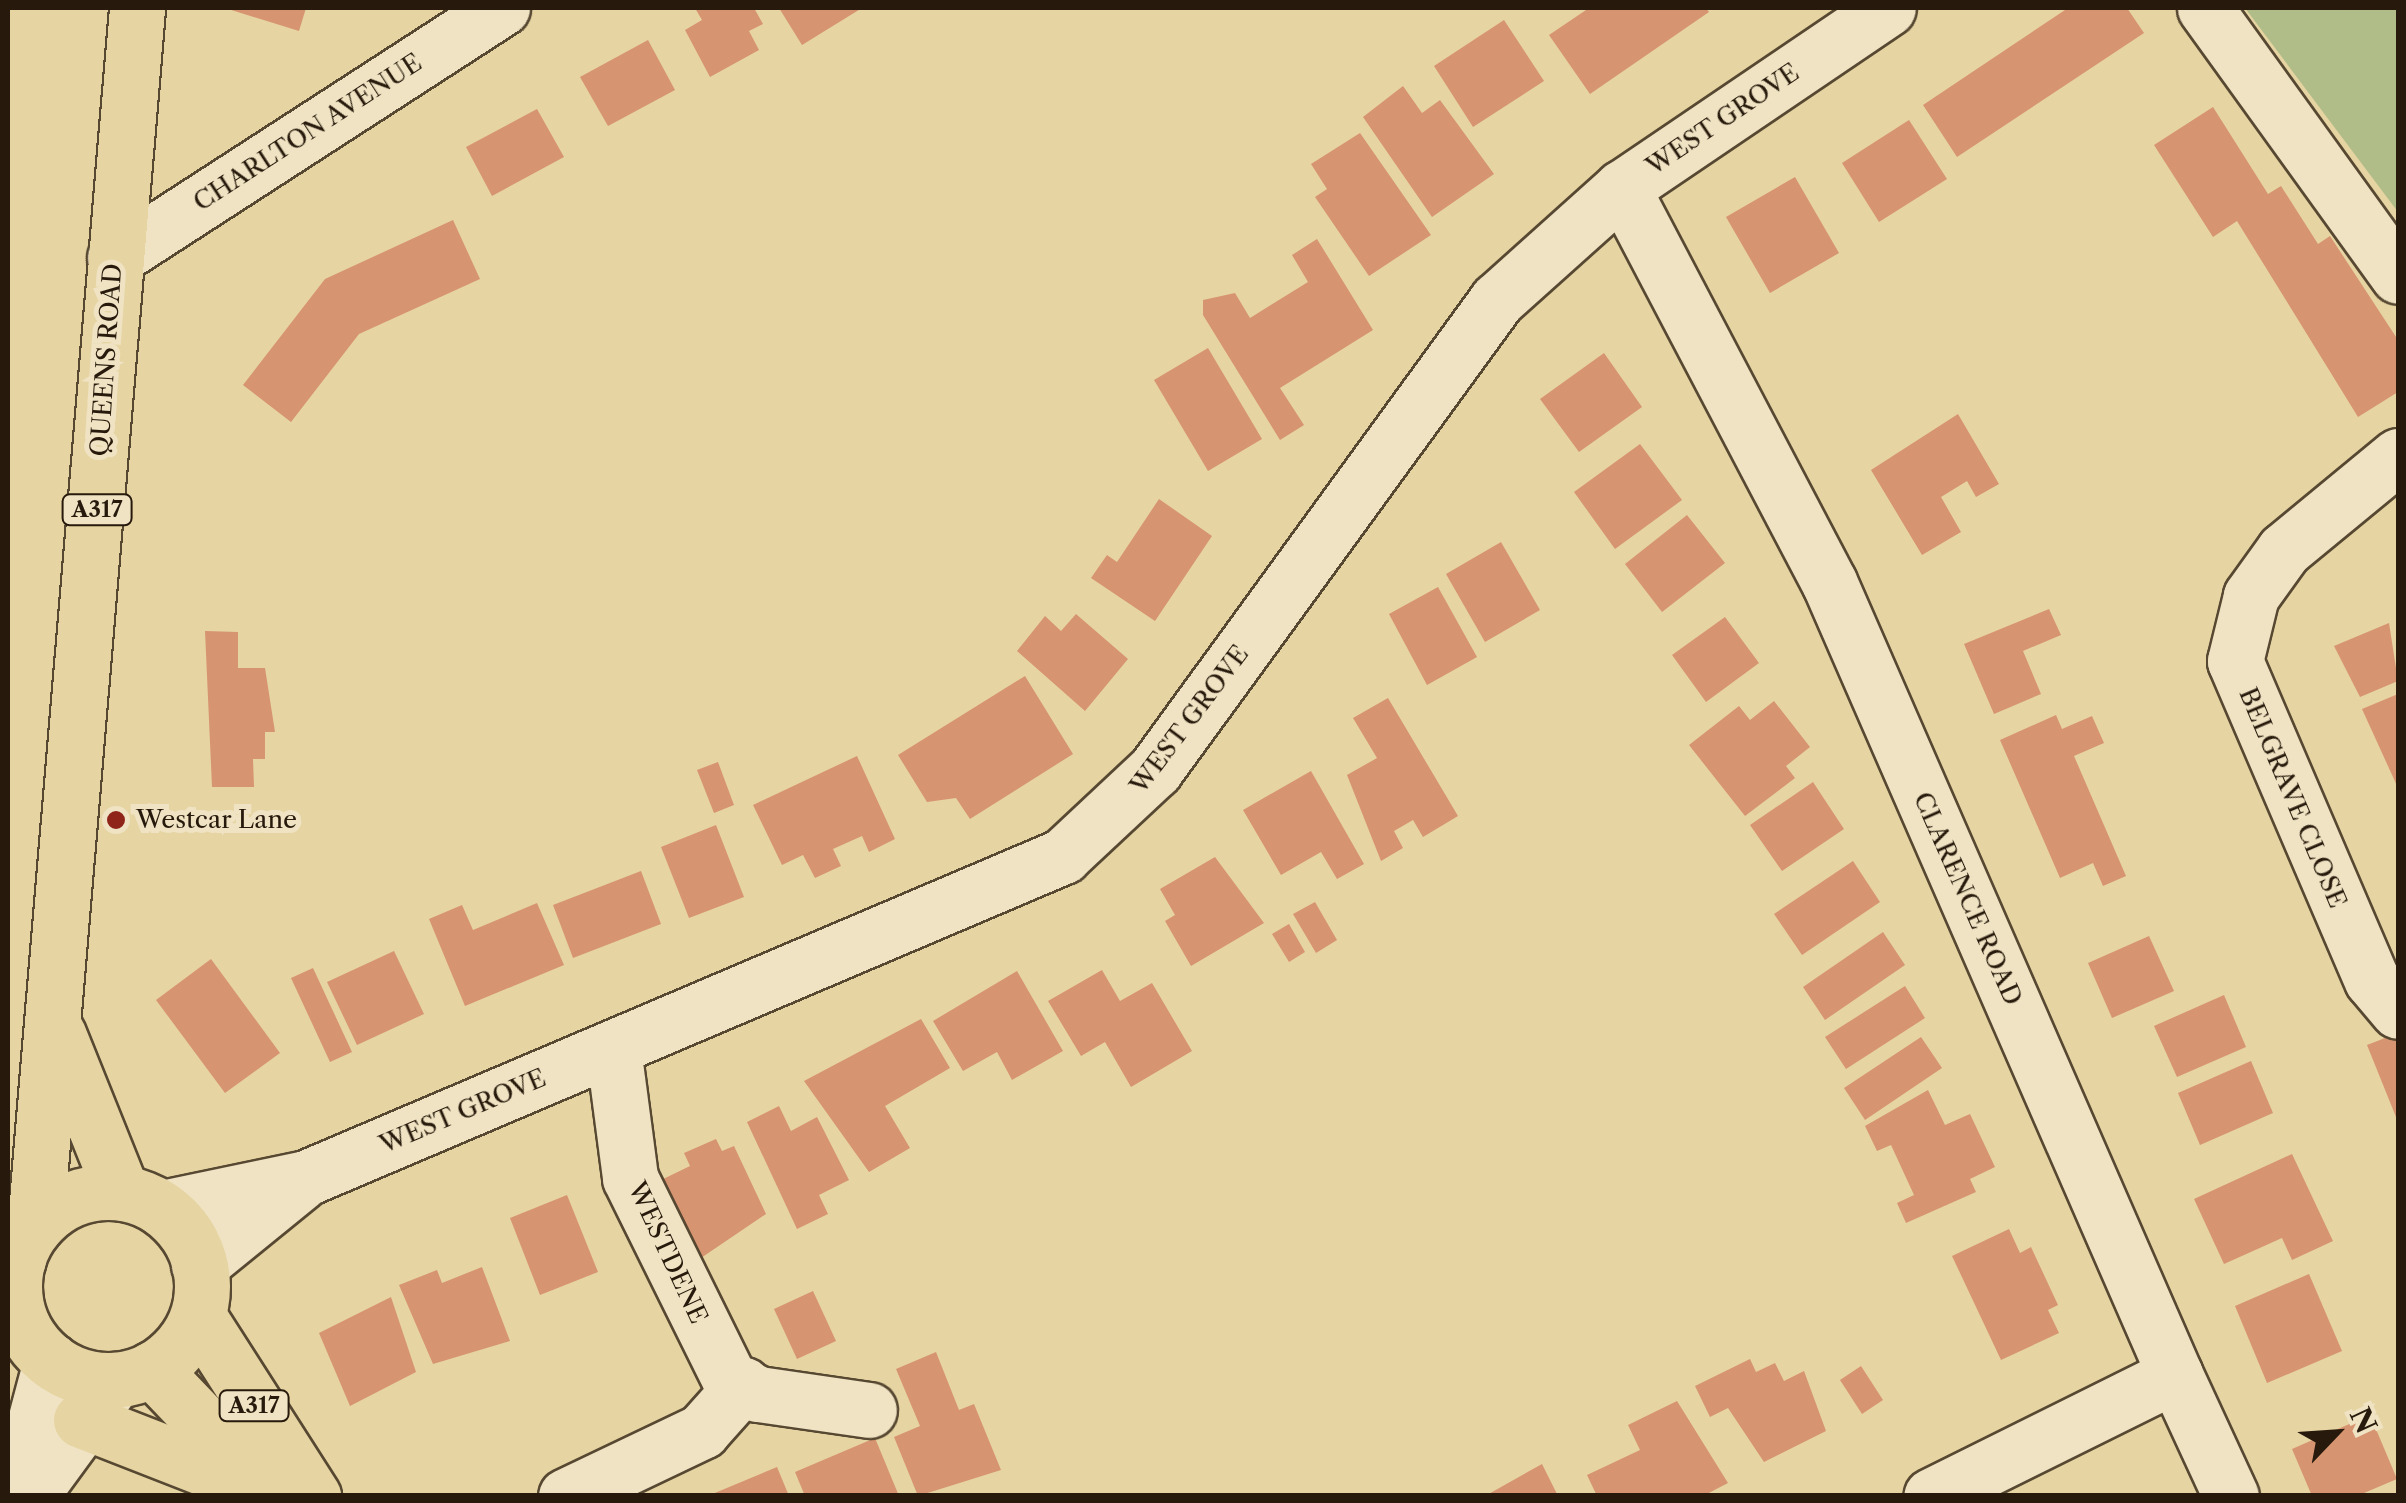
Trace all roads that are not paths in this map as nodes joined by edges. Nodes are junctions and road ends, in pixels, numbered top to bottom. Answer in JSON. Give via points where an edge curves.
{"nodes":[{"id":1,"x":137,"y":8,"type":"edge"},
{"id":2,"x":502,"y":8,"type":"edge"},
{"id":3,"x":1888,"y":8,"type":"edge"},
{"id":4,"x":2206,"y":8,"type":"edge"},
{"id":5,"x":1622,"y":188,"type":"junction"},
{"id":6,"x":114,"y":258,"type":"junction"},
{"id":7,"x":2398,"y":276,"type":"edge"},
{"id":8,"x":2398,"y":456,"type":"edge"},
{"id":9,"x":2398,"y":1011,"type":"edge"},
{"id":10,"x":52,"y":1012,"type":"junction"},
{"id":11,"x":613,"y":1048,"type":"junction"},
{"id":12,"x":306,"y":1178,"type":"junction"},
{"id":13,"x":142,"y":1201,"type":"junction"},
{"id":14,"x":20,"y":1251,"type":"edge"},
{"id":15,"x":199,"y":1290,"type":"junction"},
{"id":16,"x":28,"y":1340,"type":"edge"},
{"id":17,"x":2175,"y":1375,"type":"junction"},
{"id":18,"x":742,"y":1385,"type":"junction"},
{"id":19,"x":116,"y":1390,"type":"junction"},
{"id":20,"x":869,"y":1410,"type":"dead end"},
{"id":21,"x":18,"y":1473,"type":"edge"},
{"id":22,"x":285,"y":1495,"type":"edge"},
{"id":23,"x":566,"y":1496,"type":"edge"},
{"id":24,"x":1931,"y":1496,"type":"edge"},
{"id":25,"x":2231,"y":1496,"type":"edge"}],
"edges":[{"from":1,"to":6,"type":"main road","name":"QUEENS ROAD","number":"A317"},
{"from":2,"to":6,"type":"street","name":"CHARLTON AVENUE"},
{"from":3,"to":5,"type":"street","name":"WEST GROVE"},
{"from":4,"to":7,"type":"street"},
{"from":5,"to":11,"type":"street","name":"WEST GROVE","via":[[1497,300],[1155,770],[1098,830],[1023,876]]},
{"from":5,"to":17,"type":"street","name":"CLARENCE ROAD","via":[[1829,582]]},
{"from":6,"to":10,"type":"main road","name":"QUEENS ROAD","number":"A317"},
{"from":8,"to":9,"type":"street","name":"BELGRAVE CLOSE","via":[[2284,550],[2251,596],[2234,661],[2372,980]]},
{"from":10,"to":13,"type":"main road","name":"QUEENS ROAD","number":"A317","via":[[75,1095]]},
{"from":10,"to":14,"type":"main road","name":"QUEENS ROAD","number":"A317"},
{"from":11,"to":12,"type":"street","name":"WEST GROVE"},
{"from":11,"to":18,"type":"street","name":"WESTDENE","via":[[630,1178],[712,1350]]},
{"from":12,"to":13,"type":"street","name":"WEST GROVE"},
{"from":12,"to":15,"type":"street","name":"WEST GROVE"},
{"from":13,"to":14,"type":"main road","via":[[76,1197]]},
{"from":13,"to":15,"type":"main road"},
{"from":14,"to":16,"type":"main road"},
{"from":15,"to":19,"type":"main road"},
{"from":15,"to":22,"type":"main road","number":"A317"},
{"from":16,"to":19,"type":"main road"},
{"from":16,"to":21,"type":"street"},
{"from":17,"to":24,"type":"street"},
{"from":17,"to":25,"type":"street","name":"CLARENCE ROAD"},
{"from":18,"to":20,"type":"street"},
{"from":18,"to":23,"type":"street","via":[[702,1431]]},
{"from":19,"to":21,"type":"street"},
{"from":19,"to":22,"type":"main road","number":"A317"},
{"from":19,"to":22,"type":"main road"}]}
